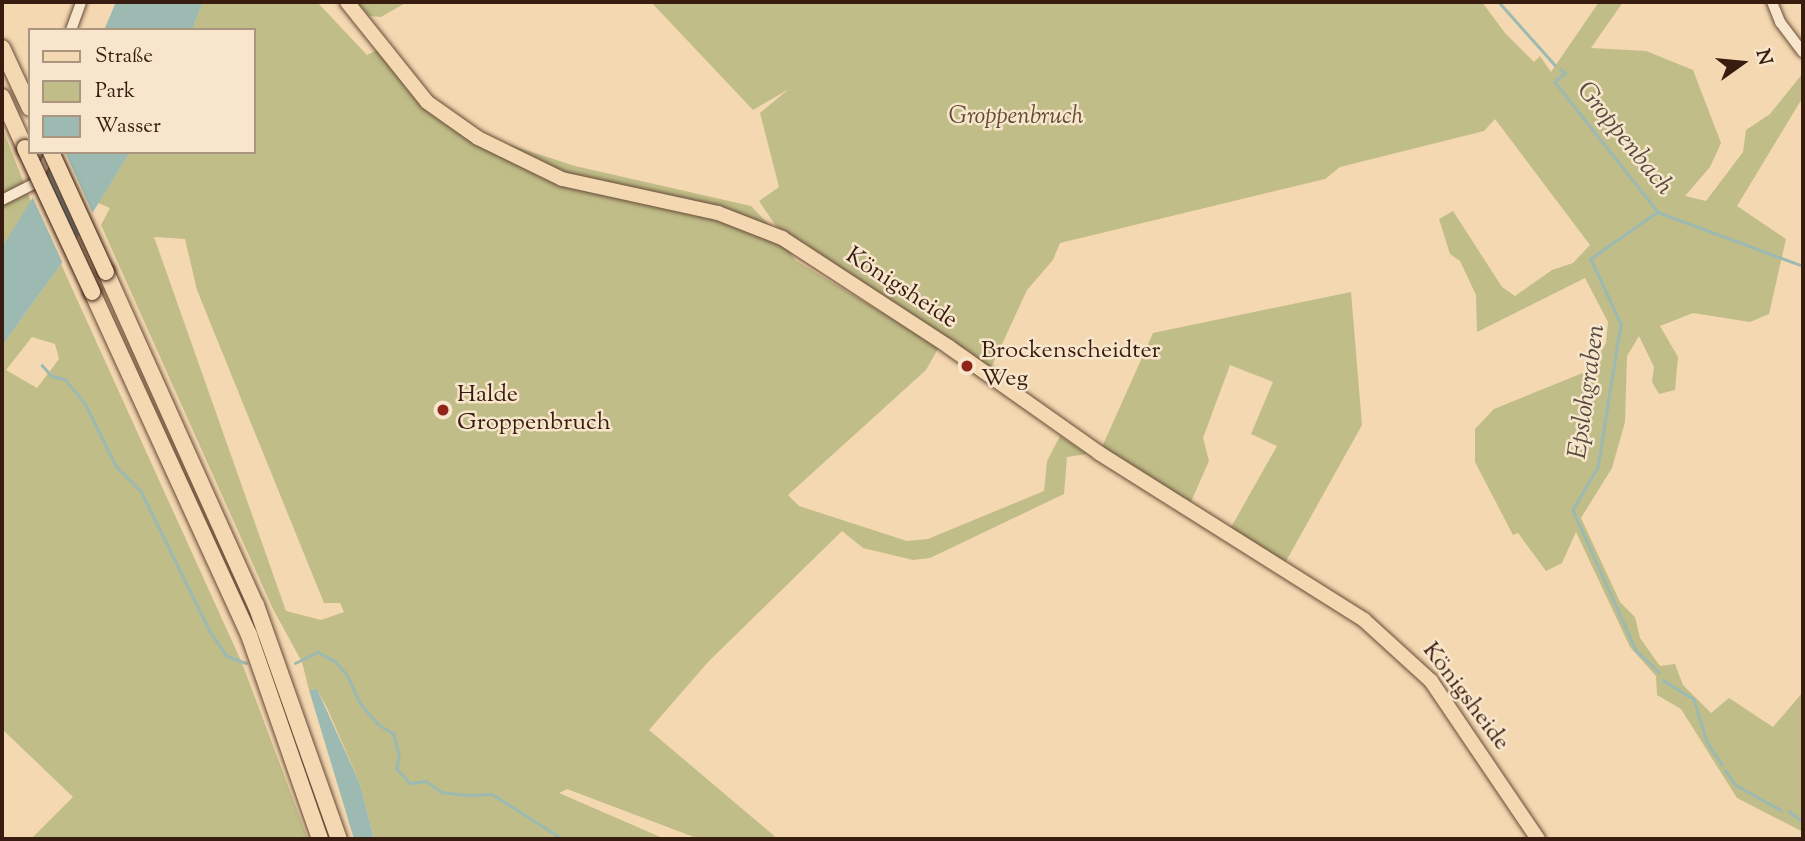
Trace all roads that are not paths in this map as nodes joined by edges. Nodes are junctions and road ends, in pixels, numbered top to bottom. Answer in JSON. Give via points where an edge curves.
{"nodes":[{"id":1,"x":81,"y":2,"type":"edge"},
{"id":2,"x":347,"y":2,"type":"edge"},
{"id":3,"x":1772,"y":2,"type":"edge"},
{"id":4,"x":72,"y":28,"type":"edge"},
{"id":5,"x":2,"y":48,"type":"edge"},
{"id":6,"x":1803,"y":52,"type":"edge"},
{"id":7,"x":2,"y":97,"type":"edge"},
{"id":8,"x":28,"y":104,"type":"edge"},
{"id":9,"x":50,"y":154,"type":"edge"},
{"id":10,"x":52,"y":154,"type":"edge"},
{"id":11,"x":2,"y":200,"type":"edge"},
{"id":12,"x":320,"y":839,"type":"edge"},
{"id":13,"x":339,"y":839,"type":"edge"},
{"id":14,"x":1538,"y":839,"type":"edge"}],
"edges":[{"from":1,"to":4,"type":"street"},
{"from":2,"to":14,"type":"main road","name":"Königsheide","via":[[427,102],[478,138],[562,179],[718,214],[782,238],[949,347],[1110,461],[1364,620],[1431,681]]},
{"from":3,"to":6,"type":"street","via":[[1780,22]]},
{"from":5,"to":8,"type":"highway"},
{"from":7,"to":12,"type":"highway","bridge":true,"via":[[249,635]]},
{"from":9,"to":11,"type":"street","via":[[28,189]]},
{"from":10,"to":13,"type":"highway","bridge":true,"via":[[256,605]]}]}
